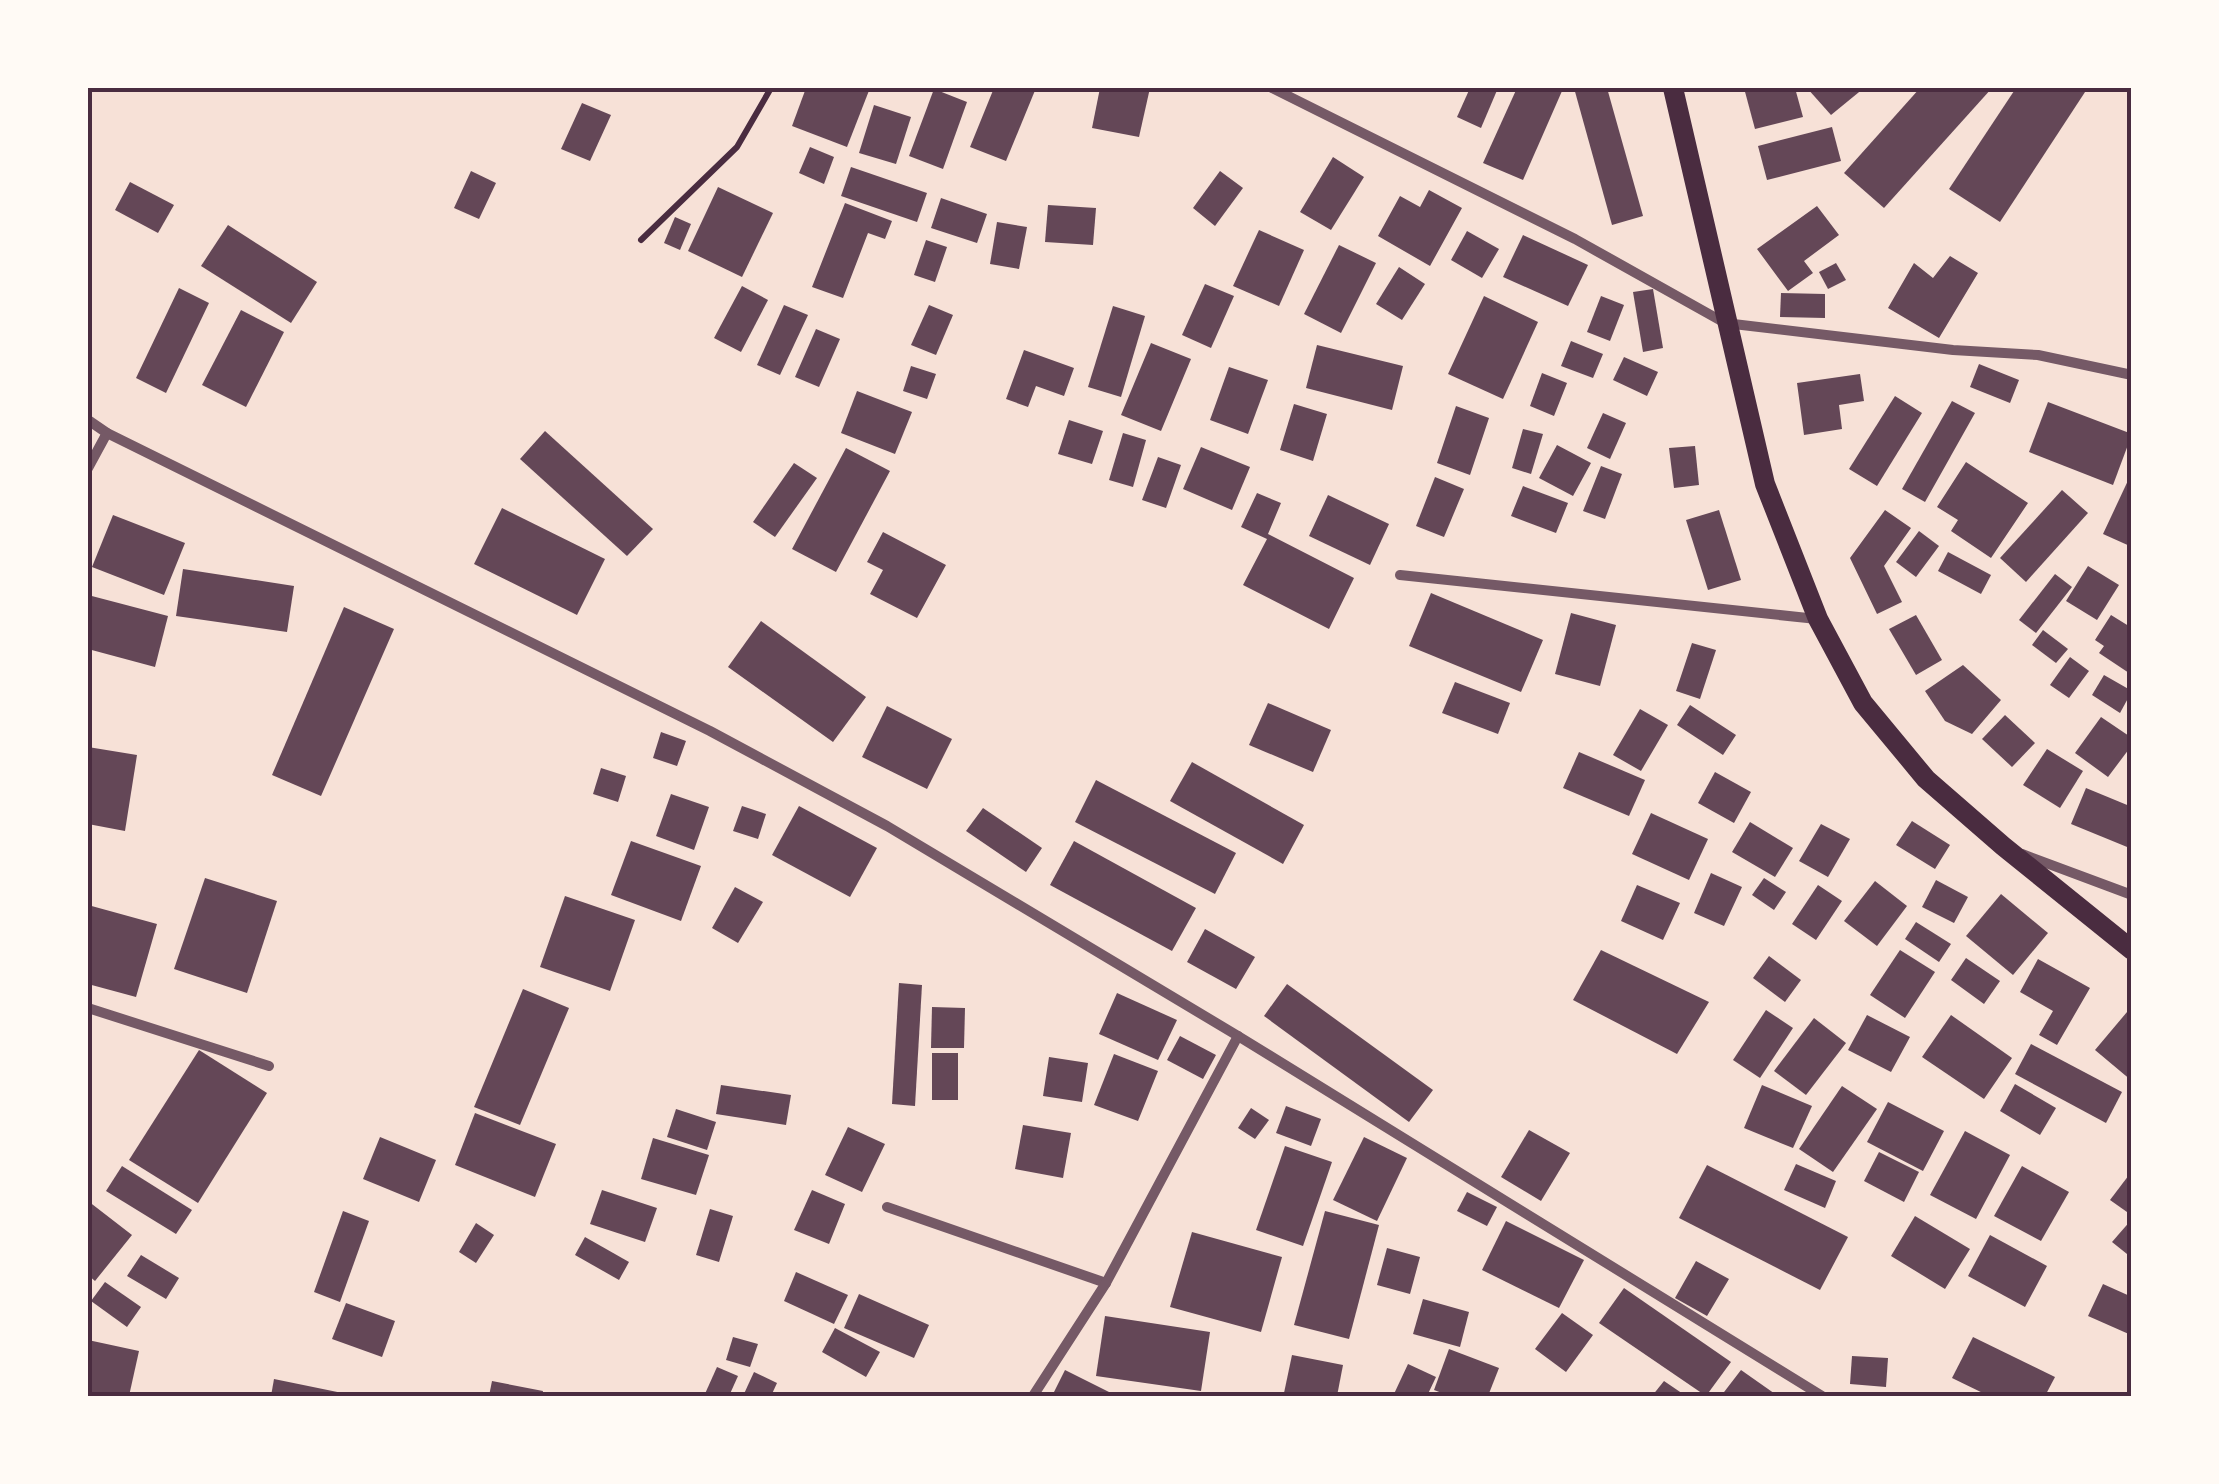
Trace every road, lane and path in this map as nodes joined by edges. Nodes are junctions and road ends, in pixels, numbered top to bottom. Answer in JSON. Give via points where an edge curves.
{"nodes":[{"id":1,"x":771,"y":88,"type":"edge"},
{"id":2,"x":1272,"y":88,"type":"edge"},
{"id":3,"x":1673,"y":88,"type":"edge"},
{"id":4,"x":640,"y":240,"type":"dead end"},
{"id":5,"x":1726,"y":323,"type":"junction"},
{"id":6,"x":2132,"y":376,"type":"edge"},
{"id":7,"x":88,"y":420,"type":"edge"},
{"id":8,"x":107,"y":432,"type":"junction"},
{"id":9,"x":88,"y":468,"type":"edge"},
{"id":10,"x":1400,"y":575,"type":"dead end"},
{"id":11,"x":1818,"y":619,"type":"junction"},
{"id":12,"x":2003,"y":846,"type":"junction"},
{"id":13,"x":2132,"y":895,"type":"edge"},
{"id":14,"x":2132,"y":950,"type":"edge"},
{"id":15,"x":88,"y":1008,"type":"edge"},
{"id":16,"x":1238,"y":1036,"type":"junction"},
{"id":17,"x":269,"y":1066,"type":"dead end"},
{"id":18,"x":887,"y":1208,"type":"dead end"},
{"id":19,"x":1106,"y":1283,"type":"junction"},
{"id":20,"x":1034,"y":1396,"type":"edge"},
{"id":21,"x":1822,"y":1396,"type":"edge"}],
"edges":[{"from":1,"to":4,"type":"path","via":[[737,147]]},
{"from":2,"to":5,"type":"street","via":[[1575,239]]},
{"from":3,"to":5,"type":"main road"},
{"from":5,"to":6,"type":"street","via":[[2038,356]]},
{"from":5,"to":11,"type":"main road","via":[[1766,484]]},
{"from":7,"to":8,"type":"street"},
{"from":8,"to":9,"type":"street"},
{"from":8,"to":16,"type":"street","via":[[726,740],[886,826]]},
{"from":10,"to":11,"type":"street"},
{"from":11,"to":12,"type":"main road","via":[[1864,702],[1926,779]]},
{"from":12,"to":13,"type":"street"},
{"from":12,"to":14,"type":"main road"},
{"from":15,"to":17,"type":"street"},
{"from":16,"to":19,"type":"street"},
{"from":16,"to":21,"type":"street"},
{"from":18,"to":19,"type":"street"},
{"from":19,"to":20,"type":"street"}]}
